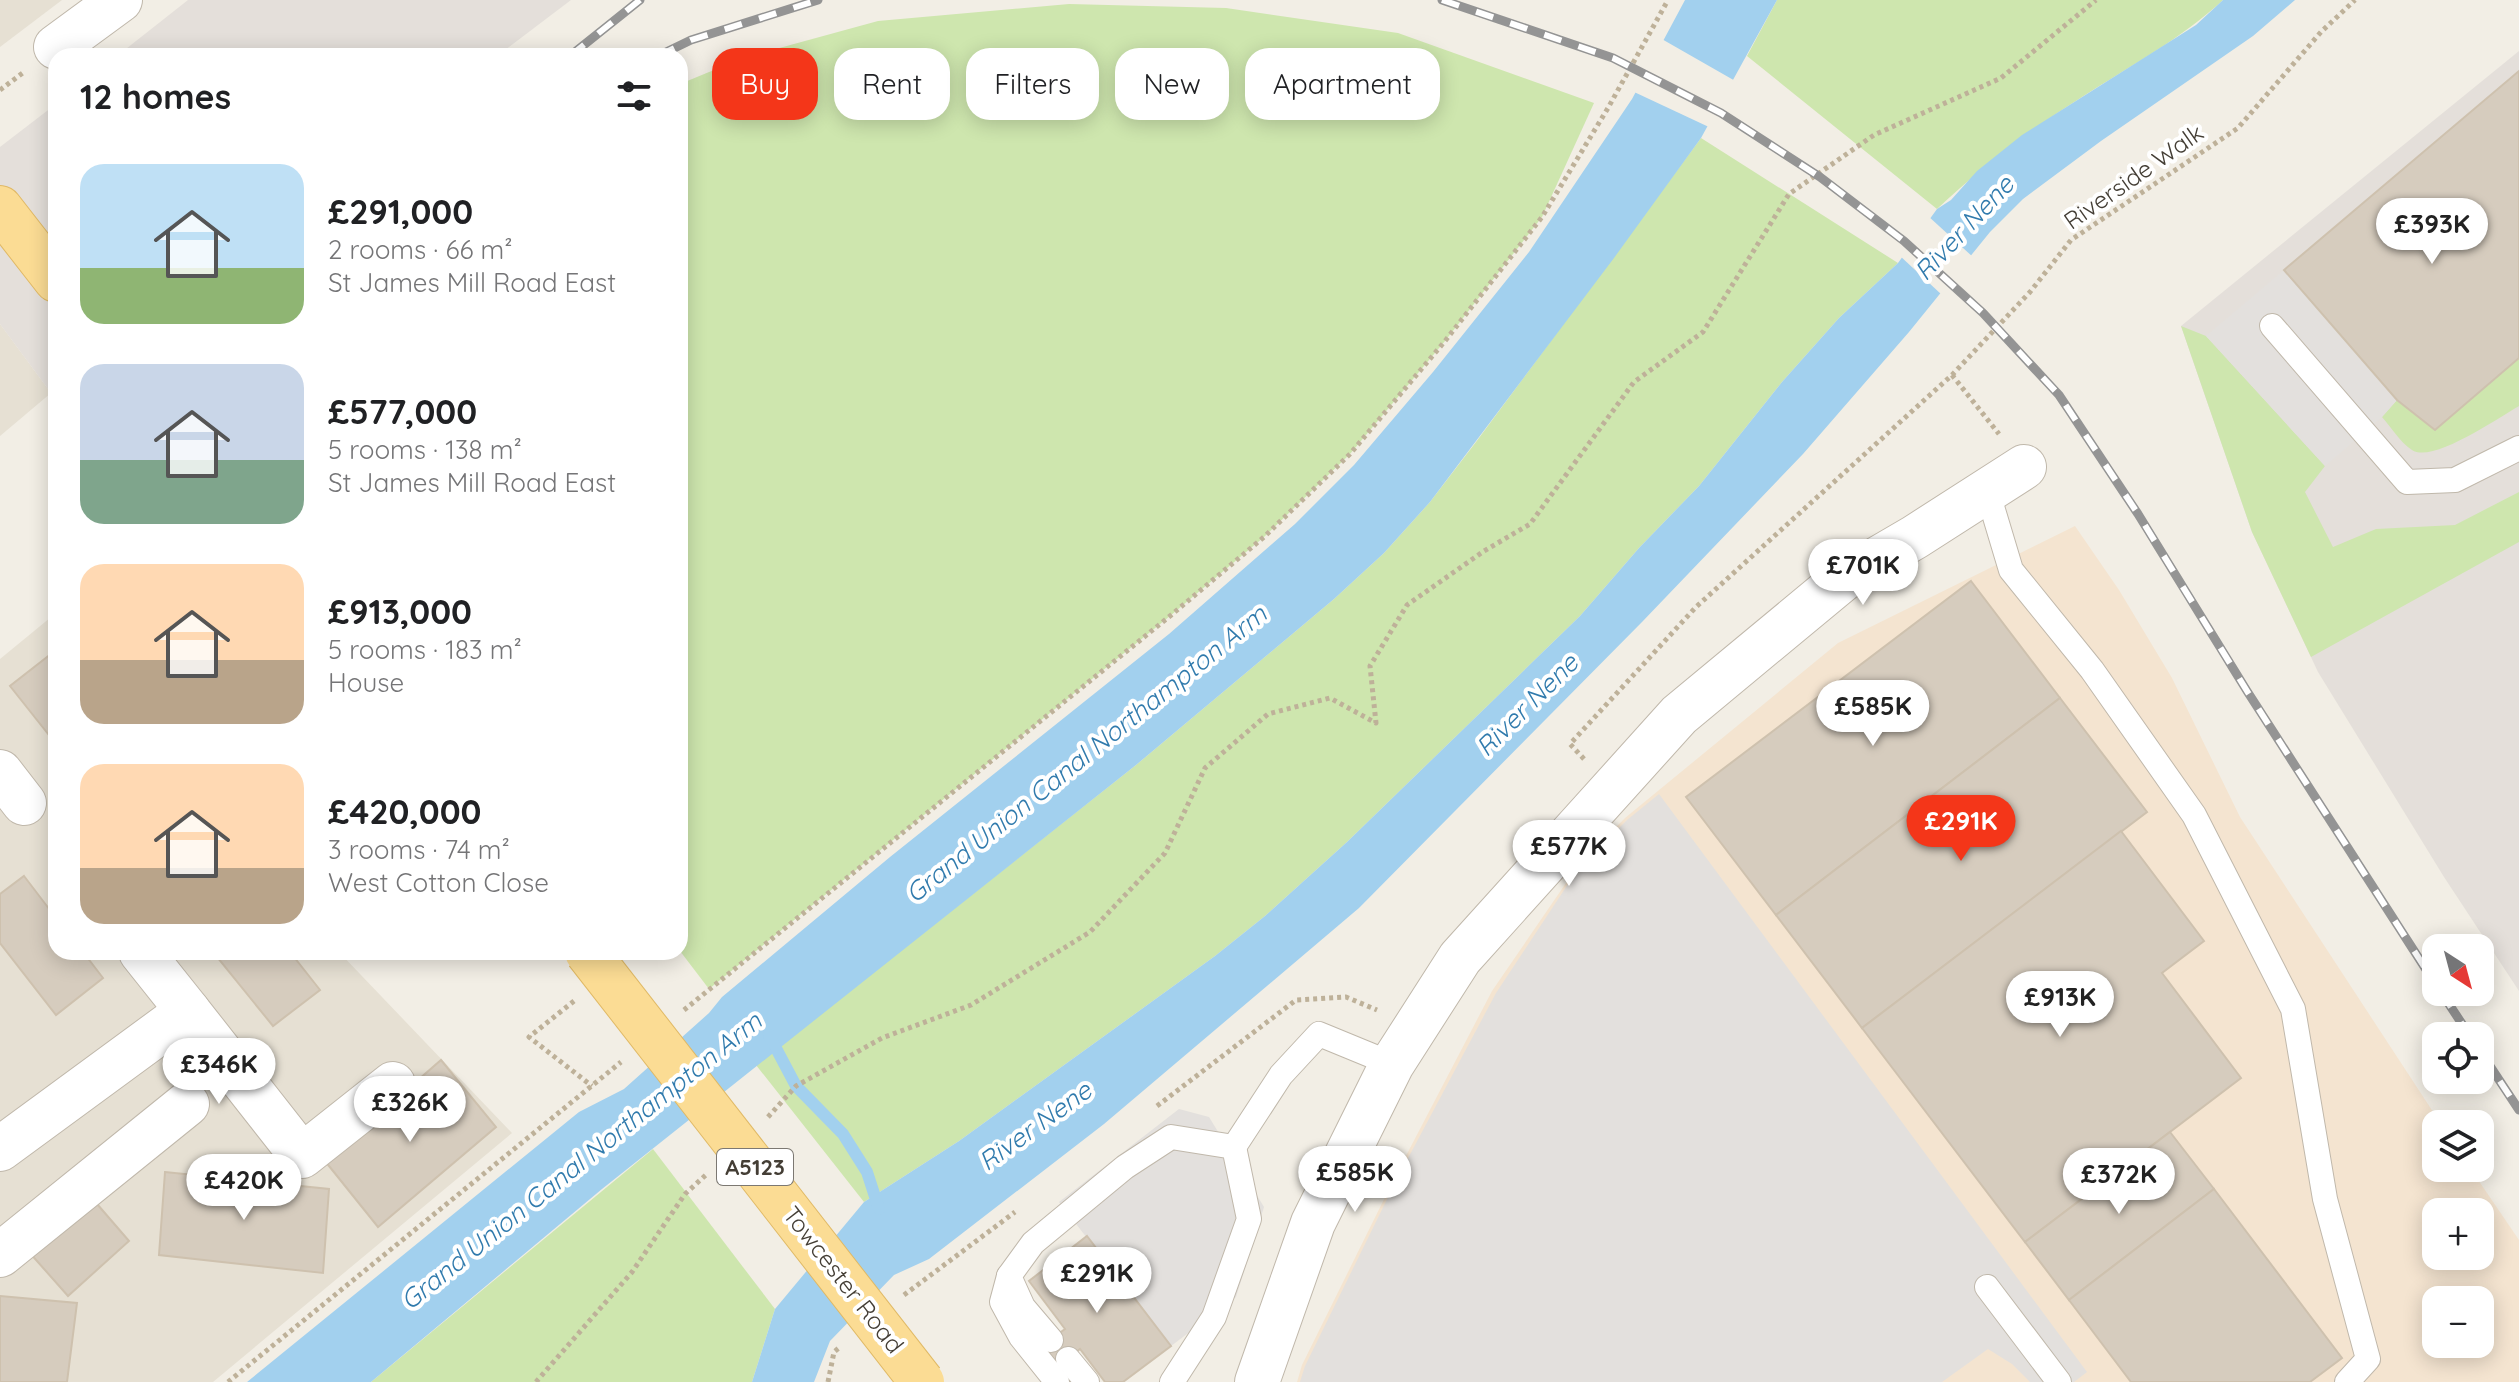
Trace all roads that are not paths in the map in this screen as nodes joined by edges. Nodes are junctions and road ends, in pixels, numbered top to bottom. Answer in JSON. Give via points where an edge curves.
{"nodes":[{"id":1,"x":120,"y":0,"type":"edge"},
{"id":2,"x":56,"y":47,"type":"dead end"},
{"id":3,"x":0,"y":208,"type":"edge"},
{"id":4,"x":48,"y":270,"type":"edge"},
{"id":5,"x":2272,"y":326,"type":"dead end"},
{"id":6,"x":2519,"y":448,"type":"edge"},
{"id":7,"x":2024,"y":467,"type":"road end"},
{"id":8,"x":1987,"y":490,"type":"junction"},
{"id":9,"x":147,"y":960,"type":"edge"},
{"id":10,"x":596,"y":964,"type":"edge"},
{"id":11,"x":188,"y":1011,"type":"junction"},
{"id":12,"x":1392,"y":1064,"type":"junction"},
{"id":13,"x":393,"y":1084,"type":"dead end"},
{"id":14,"x":187,"y":1104,"type":"dead end"},
{"id":15,"x":1234,"y":1147,"type":"junction"},
{"id":16,"x":0,"y":1149,"type":"edge"},
{"id":17,"x":0,"y":1255,"type":"edge"},
{"id":18,"x":1009,"y":1276,"type":"junction"},
{"id":19,"x":1987,"y":1287,"type":"dead end"},
{"id":20,"x":1051,"y":1340,"type":"dead end"},
{"id":21,"x":1068,"y":1359,"type":"dead end"},
{"id":22,"x":922,"y":1382,"type":"edge"},
{"id":23,"x":1057,"y":1382,"type":"edge"},
{"id":24,"x":1087,"y":1382,"type":"edge"},
{"id":25,"x":1172,"y":1382,"type":"edge"},
{"id":26,"x":1257,"y":1382,"type":"edge"},
{"id":27,"x":2059,"y":1382,"type":"edge"},
{"id":28,"x":2347,"y":1382,"type":"edge"}],
"edges":[{"from":1,"to":2,"type":"street"},
{"from":3,"to":4,"type":"main road"},
{"from":5,"to":6,"type":"lane","via":[[2407,482],[2455,480]]},
{"from":7,"to":8,"type":"street"},
{"from":8,"to":12,"type":"street","via":[[1843,579],[1679,715],[1460,958]]},
{"from":8,"to":28,"type":"lane","via":[[2011,570],[2092,670],[2194,815],[2293,1009],[2325,1199],[2368,1359]]},
{"from":9,"to":11,"type":"street"},
{"from":10,"to":22,"type":"main road","name":"Towcester Road","number":"A5123","bridge":true},
{"from":11,"to":13,"type":"street","via":[[302,1156]]},
{"from":11,"to":16,"type":"street"},
{"from":12,"to":15,"type":"lane","via":[[1319,1034],[1281,1075]]},
{"from":12,"to":26,"type":"street","via":[[1313,1223]]},
{"from":14,"to":17,"type":"street"},
{"from":15,"to":18,"type":"lane","via":[[1171,1137],[1125,1167],[1033,1243]]},
{"from":15,"to":25,"type":"lane","via":[[1249,1219],[1214,1317]]},
{"from":18,"to":20,"type":"lane","via":[[1023,1307]]},
{"from":18,"to":23,"type":"lane","via":[[1002,1302],[1021,1337]]},
{"from":19,"to":27,"type":"lane"},
{"from":21,"to":24,"type":"lane"}]}
